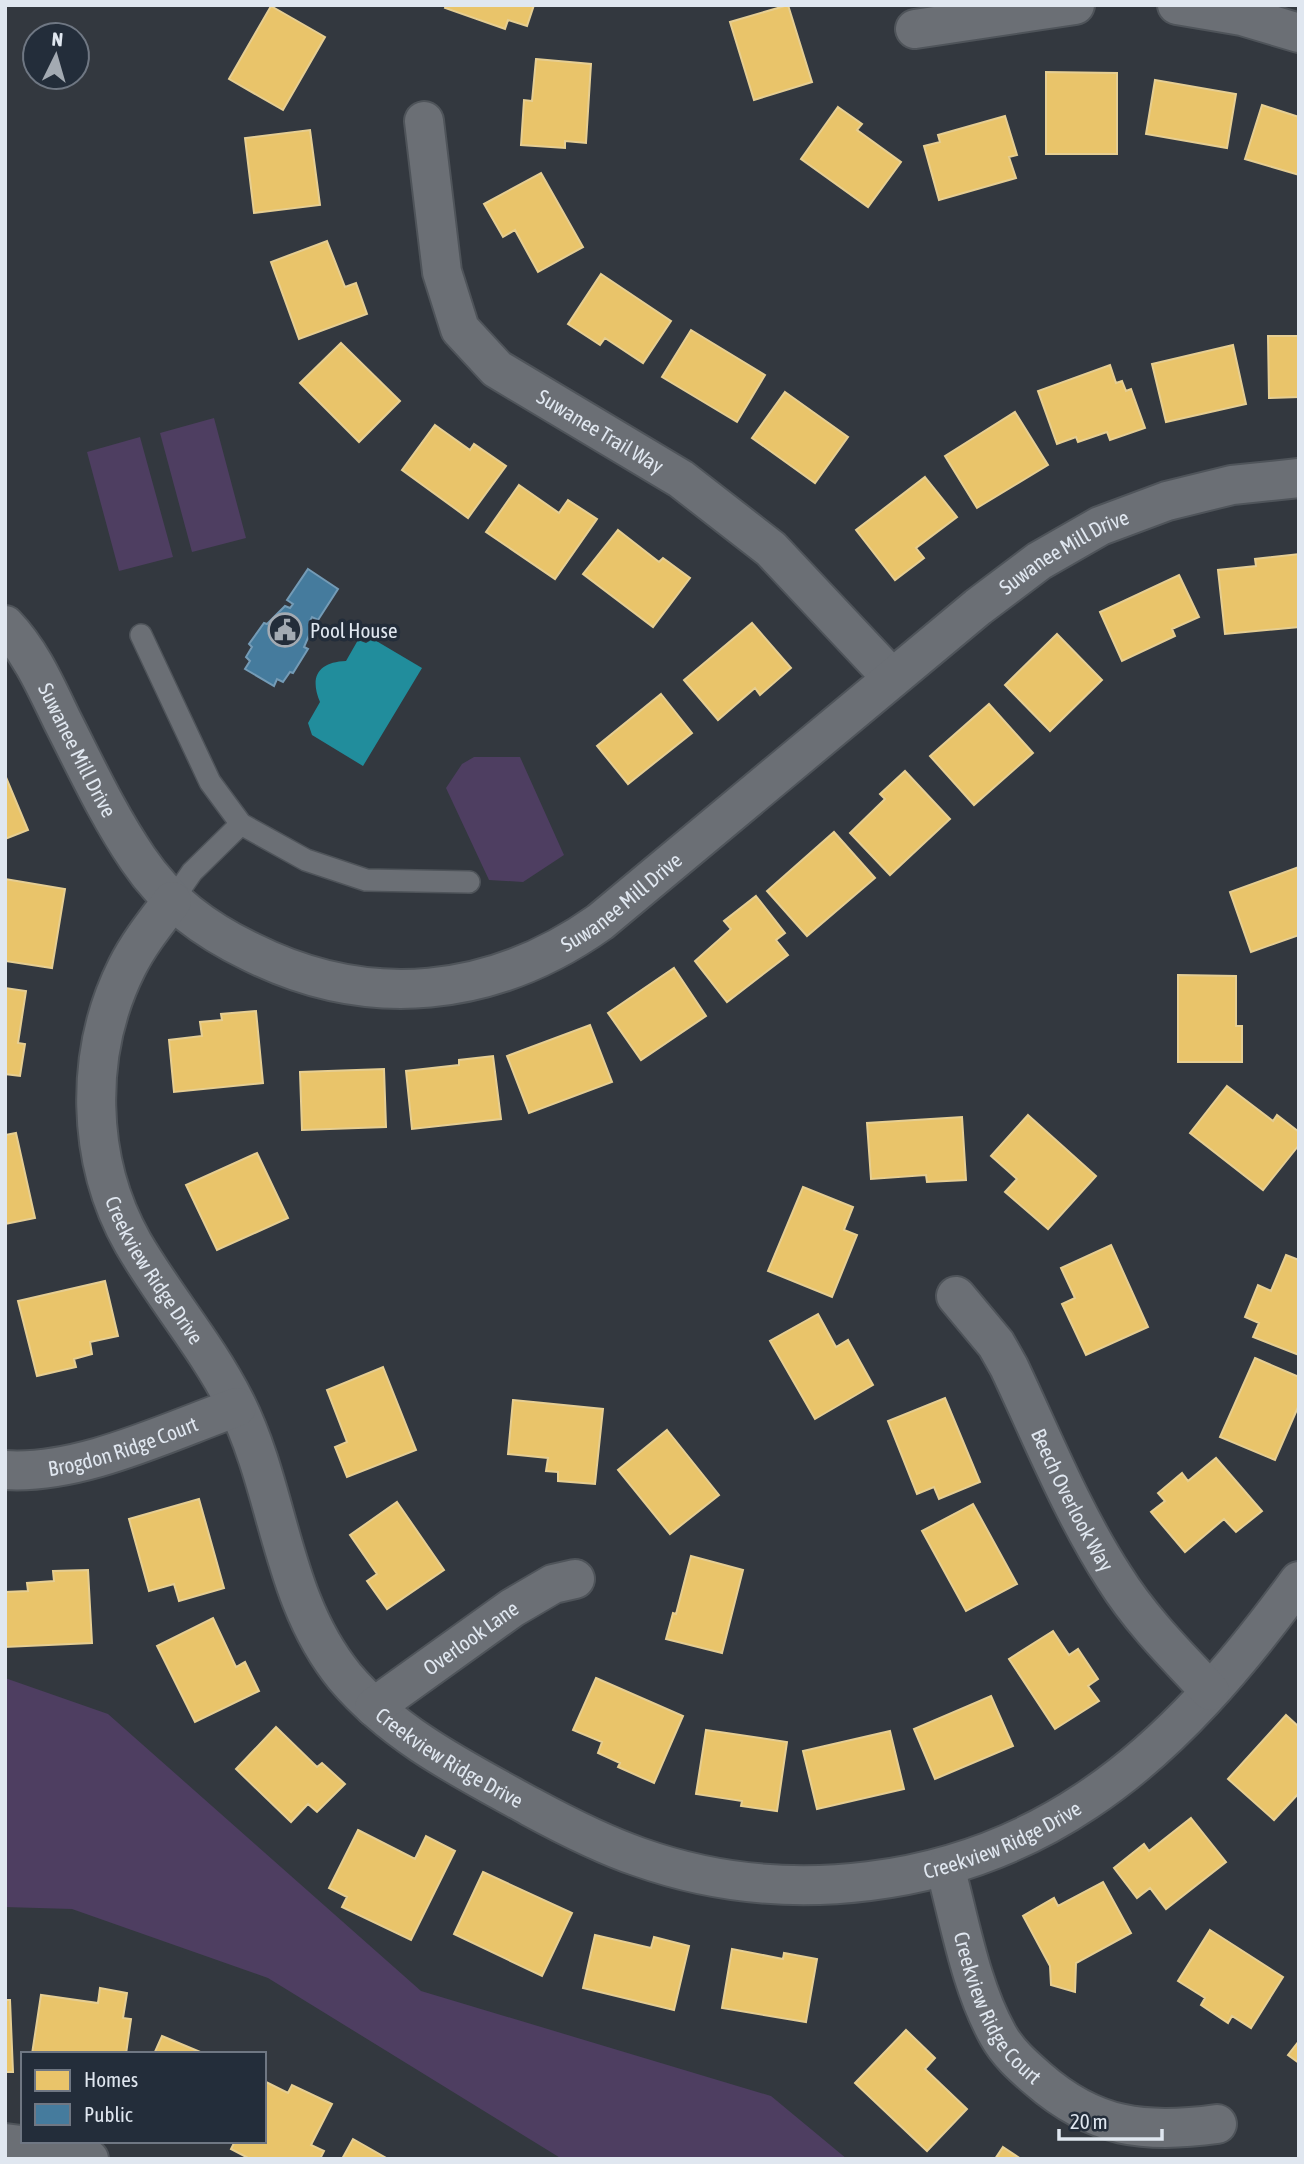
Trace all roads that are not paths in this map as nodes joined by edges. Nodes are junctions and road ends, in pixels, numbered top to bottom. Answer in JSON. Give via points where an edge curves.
{"nodes":[{"id":1,"x":1074,"y":5,"type":"edge"},
{"id":2,"x":1177,"y":5,"type":"edge"},
{"id":3,"x":915,"y":29,"type":"dead end"},
{"id":4,"x":1299,"y":33,"type":"edge"},
{"id":5,"x":424,"y":121,"type":"dead end"},
{"id":6,"x":1299,"y":478,"type":"edge"},
{"id":7,"x":5,"y":625,"type":"edge"},
{"id":8,"x":141,"y":635,"type":"dead end"},
{"id":9,"x":892,"y":678,"type":"junction"},
{"id":10,"x":241,"y":824,"type":"junction"},
{"id":11,"x":469,"y":882,"type":"dead end"},
{"id":12,"x":172,"y":901,"type":"junction"},
{"id":13,"x":957,"y":1296,"type":"dead end"},
{"id":14,"x":237,"y":1407,"type":"junction"},
{"id":15,"x":5,"y":1470,"type":"edge"},
{"id":16,"x":575,"y":1579,"type":"dead end"},
{"id":17,"x":1299,"y":1581,"type":"edge"},
{"id":18,"x":1210,"y":1691,"type":"junction"},
{"id":19,"x":373,"y":1707,"type":"junction"},
{"id":20,"x":944,"y":1867,"type":"junction"},
{"id":21,"x":1217,"y":2124,"type":"dead end"},
{"id":22,"x":5,"y":2143,"type":"edge"},
{"id":23,"x":89,"y":2159,"type":"edge"}],
"edges":[{"from":1,"to":3,"type":"street"},
{"from":2,"to":4,"type":"street","via":[[1242,16]]},
{"from":5,"to":9,"type":"street","name":"Suwanee Trail Way","via":[[442,272],[460,329],[497,369],[681,479],[771,549]]},
{"from":6,"to":9,"type":"street","name":"Suwanee Mill Drive","via":[[1200,491],[1100,526],[1007,584]]},
{"from":7,"to":12,"type":"street","name":"Suwanee Mill Drive","via":[[42,680],[118,828]]},
{"from":8,"to":10,"type":"lane","via":[[210,782]]},
{"from":9,"to":12,"type":"street","name":"Suwanee Mill Drive","via":[[600,922],[547,956],[489,978],[422,988],[357,987],[328,981],[244,949]]},
{"from":10,"to":11,"type":"lane","via":[[306,860],[366,880]]},
{"from":10,"to":12,"type":"lane","via":[[192,872]]},
{"from":12,"to":14,"type":"street","name":"Creekview Ridge Drive","via":[[127,968],[108,1021],[98,1080],[98,1148],[118,1214],[136,1248],[202,1343]]},
{"from":13,"to":18,"type":"street","name":"Beech Overlook Way","via":[[1009,1367],[1115,1580]]},
{"from":14,"to":15,"type":"street","name":"Brogdon Ridge Court","via":[[74,1464]]},
{"from":14,"to":19,"type":"street","name":"Creekview Ridge Drive","via":[[304,1608],[328,1654]]},
{"from":16,"to":19,"type":"street","name":"Overlook Lane","via":[[553,1584],[512,1608]]},
{"from":17,"to":18,"type":"street","name":"Creekview Ridge Drive"},
{"from":18,"to":20,"type":"street","name":"Creekview Ridge Drive","via":[[1159,1743],[1088,1800],[1016,1840]]},
{"from":19,"to":20,"type":"street","name":"Creekview Ridge Drive","via":[[433,1752],[572,1829],[678,1869],[751,1882],[822,1884],[861,1883]]},
{"from":20,"to":21,"type":"street","name":"Creekview Ridge Court","via":[[989,2015],[1009,2052],[1027,2070],[1067,2101],[1111,2123],[1154,2130]]},
{"from":22,"to":23,"type":"street"}]}
